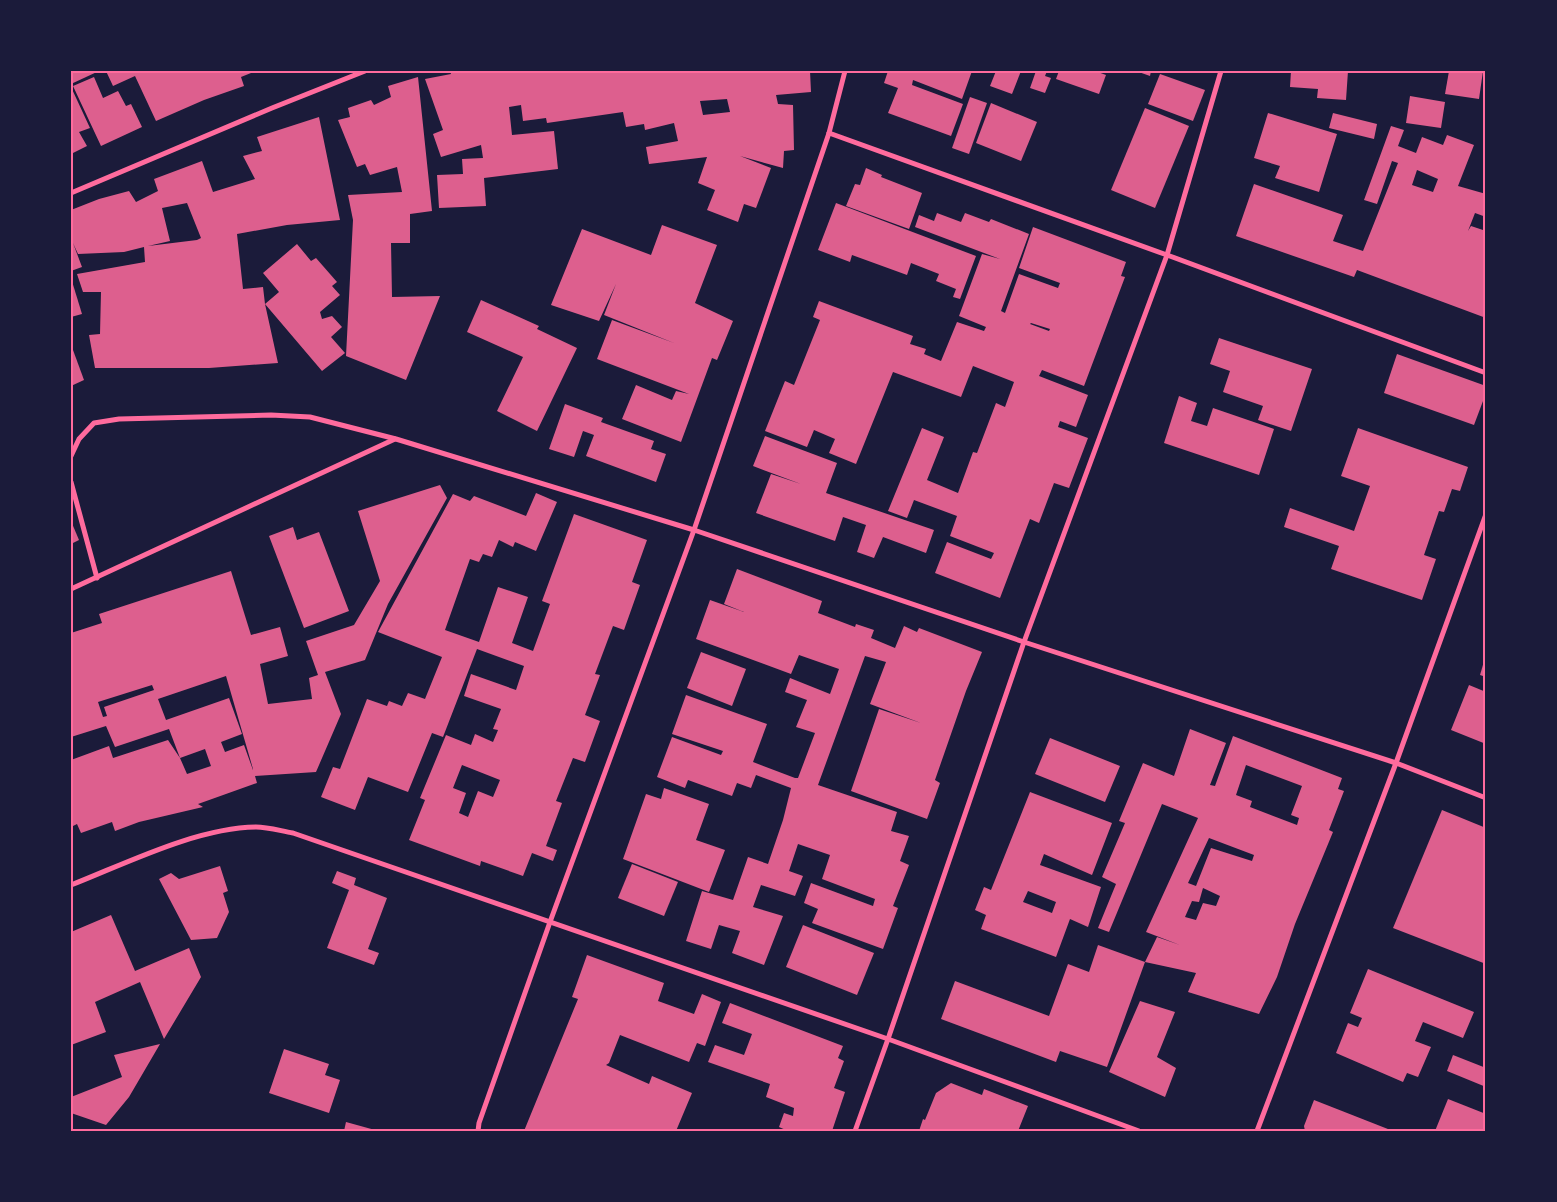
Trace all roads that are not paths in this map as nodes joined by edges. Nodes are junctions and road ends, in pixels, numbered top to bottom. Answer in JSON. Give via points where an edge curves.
{"nodes":[{"id":1,"x":365,"y":71,"type":"edge"},
{"id":2,"x":845,"y":71,"type":"edge"},
{"id":3,"x":1220,"y":71,"type":"edge"},
{"id":4,"x":829,"y":133,"type":"junction"},
{"id":5,"x":71,"y":193,"type":"edge"},
{"id":6,"x":1167,"y":255,"type":"junction"},
{"id":7,"x":1486,"y":373,"type":"edge"},
{"id":8,"x":396,"y":439,"type":"junction"},
{"id":9,"x":71,"y":456,"type":"edge"},
{"id":10,"x":71,"y":482,"type":"edge"},
{"id":11,"x":1486,"y":514,"type":"edge"},
{"id":12,"x":694,"y":530,"type":"junction"},
{"id":13,"x":97,"y":578,"type":"junction"},
{"id":14,"x":71,"y":589,"type":"edge"},
{"id":15,"x":1024,"y":642,"type":"junction"},
{"id":16,"x":1396,"y":763,"type":"junction"},
{"id":17,"x":1486,"y":798,"type":"edge"},
{"id":18,"x":71,"y":886,"type":"edge"},
{"id":19,"x":550,"y":922,"type":"junction"},
{"id":20,"x":888,"y":1039,"type":"junction"},
{"id":21,"x":478,"y":1131,"type":"edge"},
{"id":22,"x":855,"y":1131,"type":"edge"},
{"id":23,"x":1139,"y":1131,"type":"edge"},
{"id":24,"x":1257,"y":1131,"type":"edge"}],
"edges":[{"from":1,"to":5,"type":"street"},
{"from":2,"to":4,"type":"street"},
{"from":3,"to":6,"type":"street"},
{"from":4,"to":6,"type":"street"},
{"from":4,"to":12,"type":"street"},
{"from":6,"to":7,"type":"street"},
{"from":6,"to":15,"type":"street"},
{"from":8,"to":9,"type":"street","via":[[310,417],[271,414],[119,419],[94,423],[79,439]]},
{"from":8,"to":12,"type":"street"},
{"from":8,"to":13,"type":"street"},
{"from":10,"to":13,"type":"street"},
{"from":11,"to":16,"type":"street"},
{"from":12,"to":15,"type":"street"},
{"from":12,"to":19,"type":"street"},
{"from":13,"to":14,"type":"street"},
{"from":15,"to":16,"type":"street"},
{"from":15,"to":20,"type":"street"},
{"from":16,"to":17,"type":"street"},
{"from":16,"to":24,"type":"street"},
{"from":18,"to":19,"type":"street","via":[[181,842],[257,827],[294,833]]},
{"from":19,"to":20,"type":"street"},
{"from":19,"to":21,"type":"street"},
{"from":20,"to":22,"type":"street"},
{"from":20,"to":23,"type":"street"}]}
